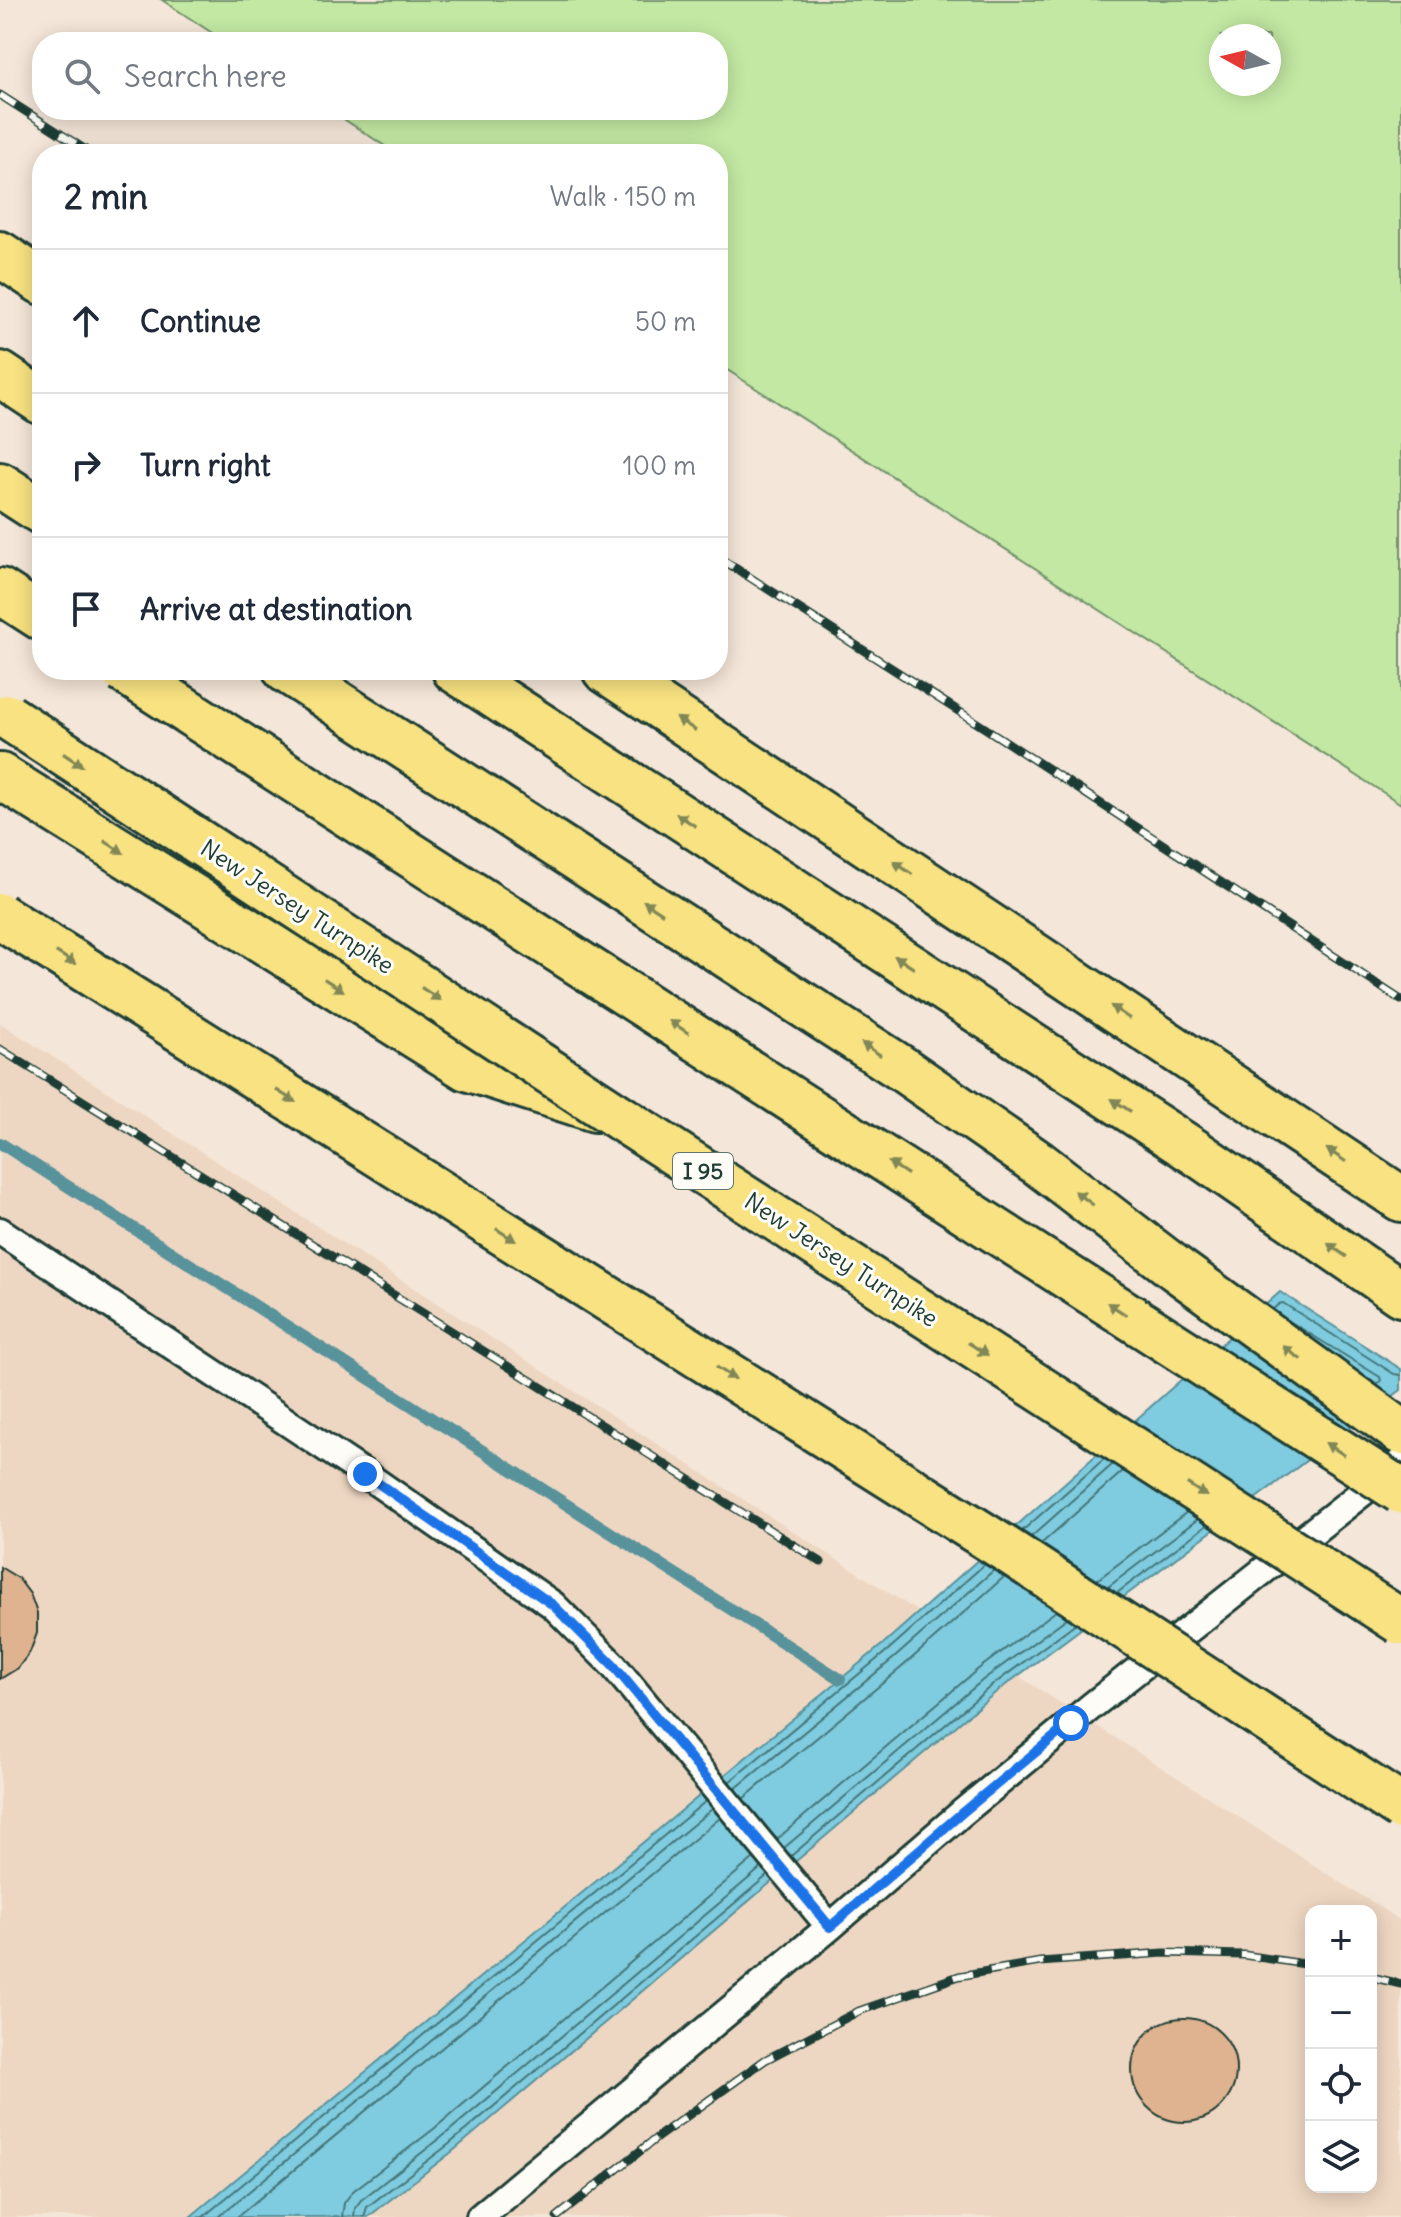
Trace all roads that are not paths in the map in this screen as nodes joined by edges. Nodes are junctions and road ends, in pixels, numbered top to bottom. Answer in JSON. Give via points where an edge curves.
{"nodes":[{"id":1,"x":0,"y":254,"type":"edge"},
{"id":2,"x":32,"y":275,"type":"edge"},
{"id":3,"x":0,"y":374,"type":"edge"},
{"id":4,"x":32,"y":395,"type":"edge"},
{"id":5,"x":0,"y":485,"type":"edge"},
{"id":6,"x":32,"y":506,"type":"edge"},
{"id":7,"x":0,"y":591,"type":"edge"},
{"id":8,"x":32,"y":612,"type":"edge"},
{"id":9,"x":139,"y":680,"type":"edge"},
{"id":10,"x":301,"y":680,"type":"edge"},
{"id":11,"x":470,"y":680,"type":"edge"},
{"id":12,"x":620,"y":680,"type":"edge"},
{"id":13,"x":4,"y":715,"type":"edge"},
{"id":14,"x":0,"y":776,"type":"edge"},
{"id":15,"x":0,"y":916,"type":"edge"},
{"id":16,"x":619,"y":1117,"type":"junction"},
{"id":17,"x":1401,"y":1199,"type":"edge"},
{"id":18,"x":0,"y":1231,"type":"edge"},
{"id":19,"x":1401,"y":1294,"type":"edge"},
{"id":20,"x":1401,"y":1432,"type":"edge"},
{"id":21,"x":1401,"y":1462,"type":"edge"},
{"id":22,"x":1401,"y":1491,"type":"edge"},
{"id":23,"x":1401,"y":1622,"type":"edge"},
{"id":24,"x":1401,"y":1807,"type":"edge"},
{"id":25,"x":830,"y":1927,"type":"junction"},
{"id":26,"x":480,"y":2217,"type":"edge"}],
"edges":[{"from":1,"to":2,"type":"highway"},
{"from":3,"to":4,"type":"highway"},
{"from":5,"to":6,"type":"highway"},
{"from":7,"to":8,"type":"highway"},
{"from":22,"to":9,"type":"highway","one_way":true,"bridge":true},
{"from":20,"to":10,"type":"highway","one_way":true,"via":[[901,1068]]},
{"from":19,"to":11,"type":"highway","one_way":true,"via":[[1195,1152]]},
{"from":17,"to":12,"type":"highway","one_way":true},
{"from":13,"to":16,"type":"highway","name":"New Jersey Turnpike","number":"I 95","one_way":true,"bridge":true},
{"from":14,"to":16,"type":"highway","one_way":true,"bridge":true,"via":[[467,1068]]},
{"from":15,"to":24,"type":"highway","one_way":true,"bridge":true,"via":[[1007,1550]]},
{"from":16,"to":23,"type":"highway","name":"New Jersey Turnpike","number":"I 95","one_way":true,"bridge":true},
{"from":18,"to":25,"type":"lane","via":[[553,1605],[613,1665]]},
{"from":21,"to":25,"type":"lane","via":[[1082,1714]]},
{"from":25,"to":26,"type":"lane"}]}
